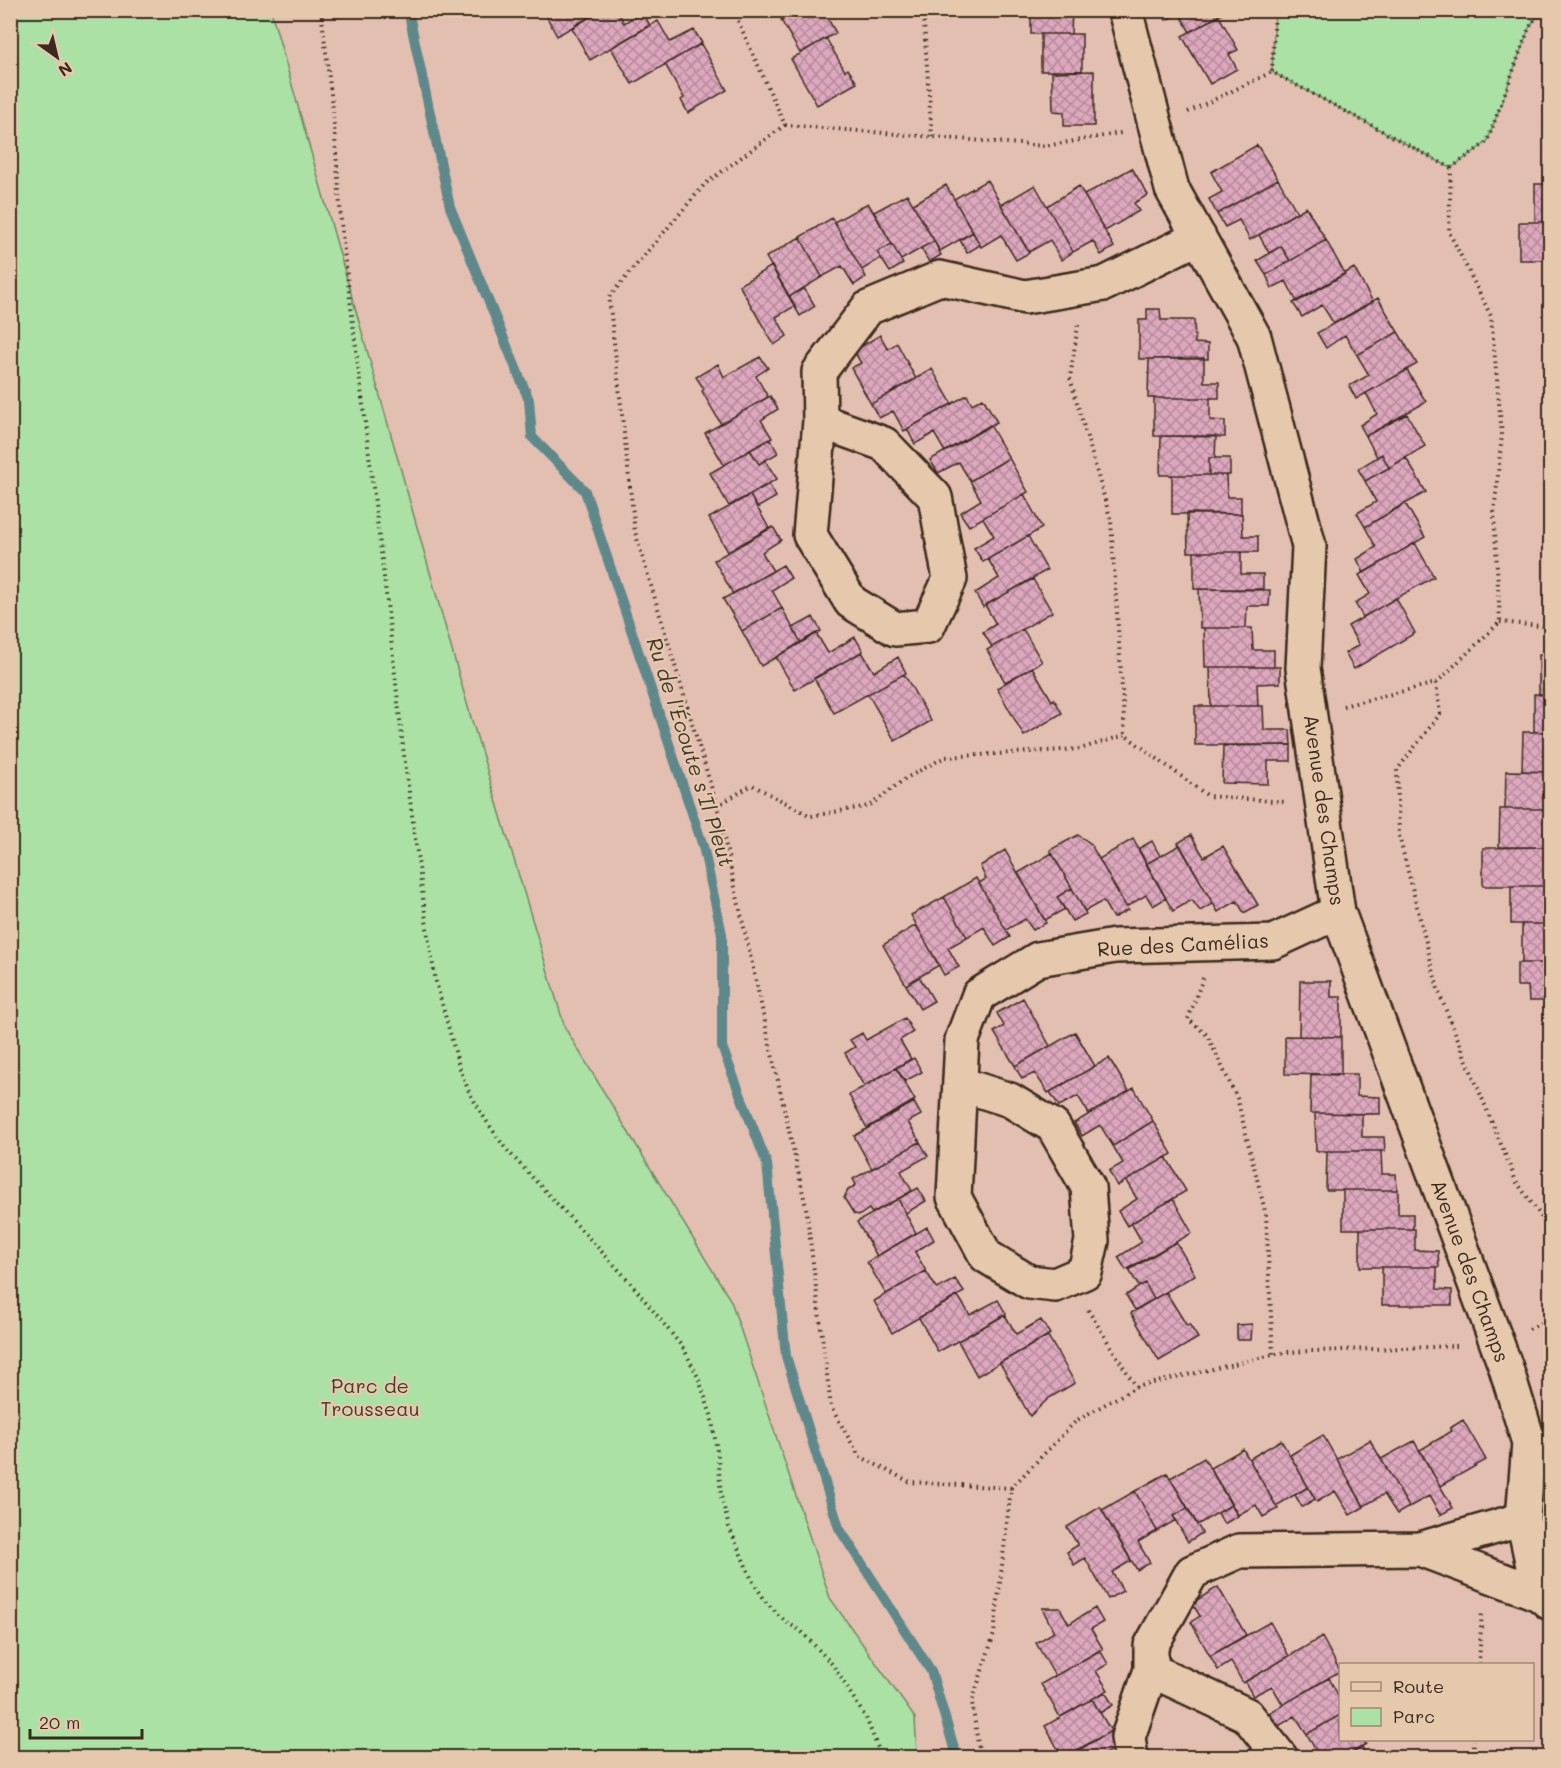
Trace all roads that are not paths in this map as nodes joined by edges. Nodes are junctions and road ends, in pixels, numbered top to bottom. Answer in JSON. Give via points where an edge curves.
{"nodes":[{"id":1,"x":1125,"y":10,"type":"edge"},
{"id":2,"x":1199,"y":237,"type":"junction"},
{"id":3,"x":820,"y":421,"type":"junction"},
{"id":4,"x":1338,"y":912,"type":"junction"},
{"id":5,"x":960,"y":1084,"type":"junction"},
{"id":6,"x":1523,"y":1520,"type":"junction"},
{"id":7,"x":1420,"y":1550,"type":"junction"},
{"id":8,"x":1545,"y":1599,"type":"edge"},
{"id":9,"x":1151,"y":1670,"type":"junction"},
{"id":10,"x":1131,"y":1758,"type":"edge"},
{"id":11,"x":1281,"y":1758,"type":"edge"}],
"edges":[{"from":1,"to":2,"type":"street","name":"Avenue des Champs","via":[[1172,189]]},
{"from":2,"to":3,"type":"street","via":[[1104,284],[1024,297],[940,278],[868,308],[819,372]]},
{"from":2,"to":4,"type":"street","name":"Avenue des Champs","via":[[1254,337],[1309,546],[1303,668]]},
{"from":3,"to":3,"type":"street","via":[[810,535],[850,602],[895,629],[928,626],[950,579],[934,497],[884,444]]},
{"from":4,"to":5,"type":"street","name":"Rue des Camélias","via":[[1273,942],[1115,946],[1038,960],[979,995],[962,1040]]},
{"from":4,"to":6,"type":"street","name":"Avenue des Champs","via":[[1529,1443]]},
{"from":5,"to":5,"type":"street","name":"Rue des Camélias","via":[[954,1197],[986,1256],[1029,1282],[1055,1285],[1085,1272],[1092,1241],[1088,1187],[1053,1126],[1011,1100]]},
{"from":6,"to":7,"type":"street"},
{"from":6,"to":8,"type":"street","name":"Avenue des Champs"},
{"from":7,"to":8,"type":"street"},
{"from":7,"to":9,"type":"street","via":[[1239,1551],[1192,1572],[1151,1646]]},
{"from":9,"to":10,"type":"street","via":[[1128,1737]]},
{"from":9,"to":11,"type":"street","via":[[1246,1715]]}]}
